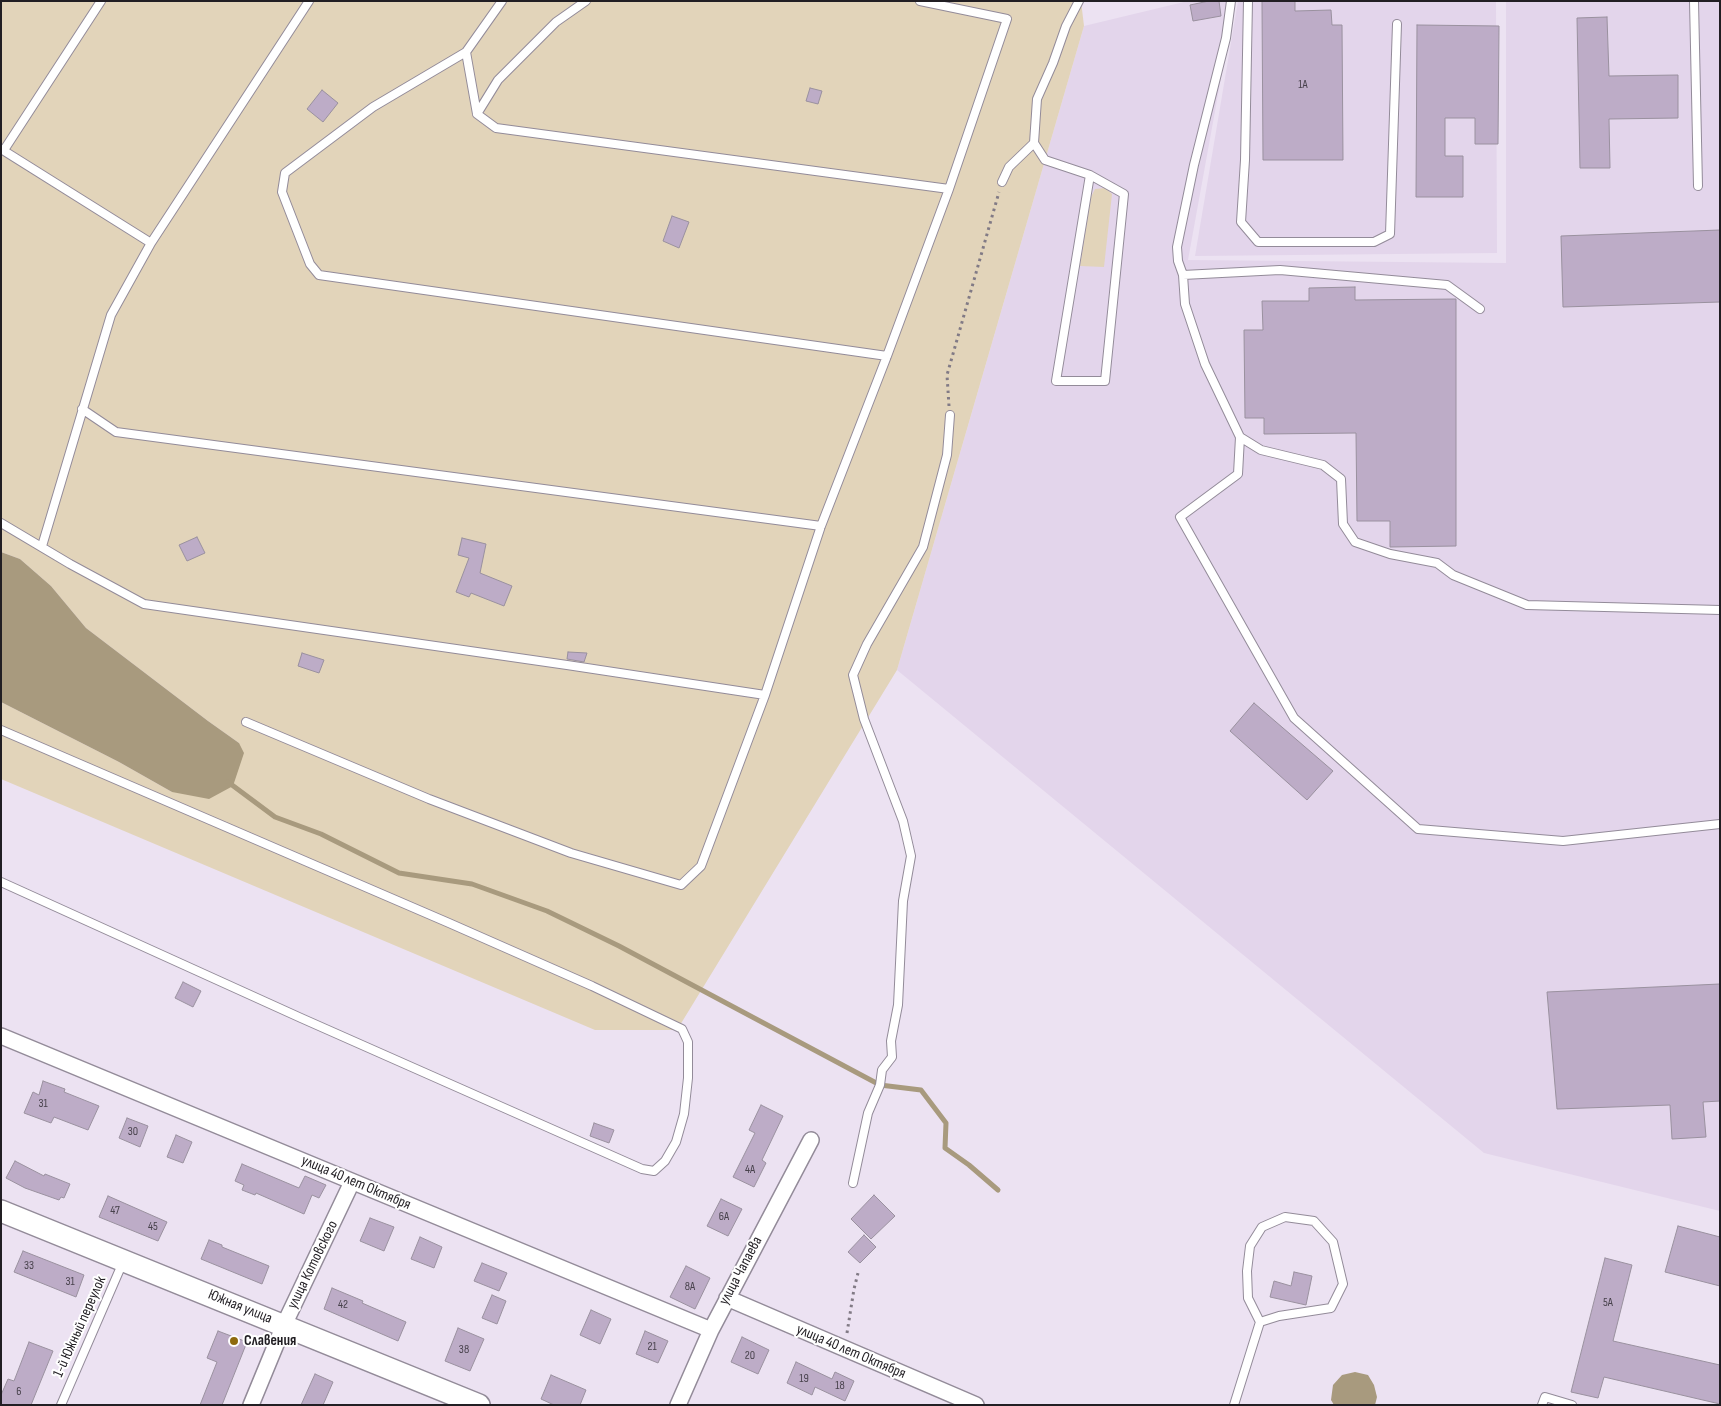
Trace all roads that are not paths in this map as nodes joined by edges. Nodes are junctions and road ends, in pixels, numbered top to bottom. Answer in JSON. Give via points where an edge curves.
{"nodes":[{"id":1,"x":101,"y":1,"type":"edge"},
{"id":2,"x":309,"y":1,"type":"edge"},
{"id":3,"x":502,"y":1,"type":"edge"},
{"id":4,"x":586,"y":1,"type":"edge"},
{"id":5,"x":920,"y":1,"type":"edge"},
{"id":6,"x":1079,"y":1,"type":"edge"},
{"id":7,"x":1230,"y":1,"type":"edge"},
{"id":8,"x":1248,"y":1,"type":"edge"},
{"id":9,"x":1694,"y":1,"type":"edge"},
{"id":10,"x":1397,"y":24,"type":"dead end"},
{"id":11,"x":466,"y":52,"type":"junction"},
{"id":12,"x":477,"y":114,"type":"junction"},
{"id":13,"x":1034,"y":143,"type":"junction"},
{"id":14,"x":2,"y":150,"type":"edge"},
{"id":15,"x":1090,"y":175,"type":"junction"},
{"id":16,"x":1002,"y":182,"type":"road end"},
{"id":17,"x":1698,"y":186,"type":"dead end"},
{"id":18,"x":949,"y":189,"type":"junction"},
{"id":19,"x":151,"y":243,"type":"junction"},
{"id":20,"x":1183,"y":275,"type":"junction"},
{"id":21,"x":1480,"y":309,"type":"dead end"},
{"id":22,"x":886,"y":356,"type":"junction"},
{"id":23,"x":82,"y":409,"type":"junction"},
{"id":24,"x":950,"y":415,"type":"road end"},
{"id":25,"x":1240,"y":437,"type":"junction"},
{"id":26,"x":1,"y":522,"type":"edge"},
{"id":27,"x":820,"y":526,"type":"junction"},
{"id":28,"x":42,"y":546,"type":"junction"},
{"id":29,"x":1720,"y":610,"type":"edge"},
{"id":30,"x":765,"y":695,"type":"junction"},
{"id":31,"x":246,"y":722,"type":"dead end"},
{"id":32,"x":1,"y":730,"type":"edge"},
{"id":33,"x":1720,"y":824,"type":"edge"},
{"id":34,"x":1,"y":882,"type":"edge"},
{"id":35,"x":1,"y":1036,"type":"edge"},
{"id":36,"x":811,"y":1140,"type":"dead end"},
{"id":37,"x":352,"y":1182,"type":"junction"},
{"id":38,"x":853,"y":1183,"type":"dead end"},
{"id":39,"x":1,"y":1210,"type":"edge"},
{"id":40,"x":124,"y":1260,"type":"junction"},
{"id":41,"x":727,"y":1298,"type":"junction"},
{"id":42,"x":1260,"y":1322,"type":"junction"},
{"id":43,"x":284,"y":1325,"type":"junction"},
{"id":44,"x":710,"y":1330,"type":"junction"},
{"id":45,"x":61,"y":1405,"type":"edge"},
{"id":46,"x":251,"y":1405,"type":"edge"},
{"id":47,"x":479,"y":1405,"type":"edge"},
{"id":48,"x":678,"y":1405,"type":"edge"},
{"id":49,"x":976,"y":1405,"type":"edge"},
{"id":50,"x":1234,"y":1405,"type":"edge"},
{"id":51,"x":1542,"y":1405,"type":"edge"},
{"id":52,"x":1572,"y":1405,"type":"edge"}],
"edges":[{"from":1,"to":14,"type":"lane"},
{"from":2,"to":19,"type":"lane"},
{"from":3,"to":11,"type":"lane"},
{"from":4,"to":12,"type":"lane","via":[[556,22],[498,80]]},
{"from":5,"to":18,"type":"lane","via":[[1007,20]]},
{"from":6,"to":13,"type":"lane","via":[[1037,99]]},
{"from":7,"to":20,"type":"lane","via":[[1226,38],[1177,247]]},
{"from":8,"to":10,"type":"lane","via":[[1241,222],[1258,242],[1374,242],[1390,234]]},
{"from":9,"to":17,"type":"lane"},
{"from":11,"to":12,"type":"lane"},
{"from":11,"to":22,"type":"lane","via":[[373,107],[285,173],[282,192],[310,264],[320,275]]},
{"from":12,"to":18,"type":"lane","via":[[496,128]]},
{"from":13,"to":15,"type":"lane","via":[[1045,160]]},
{"from":13,"to":16,"type":"lane","via":[[1009,167]]},
{"from":14,"to":19,"type":"lane"},
{"from":15,"to":15,"type":"lane","via":[[1084,214],[1056,381],[1105,381],[1124,194]]},
{"from":18,"to":22,"type":"lane"},
{"from":19,"to":23,"type":"lane","via":[[111,315]]},
{"from":20,"to":21,"type":"lane","via":[[1280,270],[1447,285]]},
{"from":20,"to":25,"type":"lane","via":[[1185,304],[1205,364]]},
{"from":22,"to":27,"type":"lane"},
{"from":23,"to":27,"type":"lane","via":[[116,432]]},
{"from":23,"to":28,"type":"lane"},
{"from":24,"to":38,"type":"lane","via":[[947,455],[923,547],[867,644],[854,676],[864,719],[903,821],[911,856],[903,901],[892,1057],[882,1070],[868,1113]]},
{"from":25,"to":29,"type":"lane","via":[[1261,450],[1323,465],[1341,479],[1343,524],[1355,542],[1390,554],[1437,563],[1453,575],[1527,605]]},
{"from":25,"to":33,"type":"lane","via":[[1238,474],[1180,517],[1294,718],[1418,829],[1563,841]]},
{"from":26,"to":28,"type":"lane"},
{"from":27,"to":30,"type":"lane"},
{"from":28,"to":30,"type":"lane","via":[[144,604]]},
{"from":30,"to":31,"type":"lane","via":[[701,866],[681,885],[571,853],[429,799]]},
{"from":32,"to":34,"type":"lane","via":[[467,931],[682,1029],[688,1042],[688,1078],[684,1114],[676,1142],[665,1161],[654,1171],[642,1169]]},
{"from":35,"to":37,"type":"street","name":"улица 40 лет Октября"},
{"from":36,"to":41,"type":"street","name":"улица Чапаева"},
{"from":37,"to":43,"type":"street","name":"улица Котовского"},
{"from":37,"to":44,"type":"street","name":"улица 40 лет Октября"},
{"from":39,"to":40,"type":"street","name":"Южная улица"},
{"from":40,"to":43,"type":"street","name":"Южная улица"},
{"from":40,"to":45,"type":"lane","name":"1-й Южный переулок"},
{"from":41,"to":44,"type":"street","name":"улица Чапаева"},
{"from":41,"to":49,"type":"street","name":"улица 40 лет Октября"},
{"from":42,"to":42,"type":"lane","via":[[1248,1298],[1250,1246],[1262,1227],[1285,1217],[1314,1221],[1333,1242],[1343,1284],[1331,1308]]},
{"from":42,"to":50,"type":"lane"},
{"from":43,"to":46,"type":"street","name":"улица Котовского"},
{"from":43,"to":47,"type":"street","name":"Южная улица"},
{"from":44,"to":48,"type":"street","name":"улица Чапаева"},
{"from":51,"to":52,"type":"lane","via":[[1545,1397]]}]}
